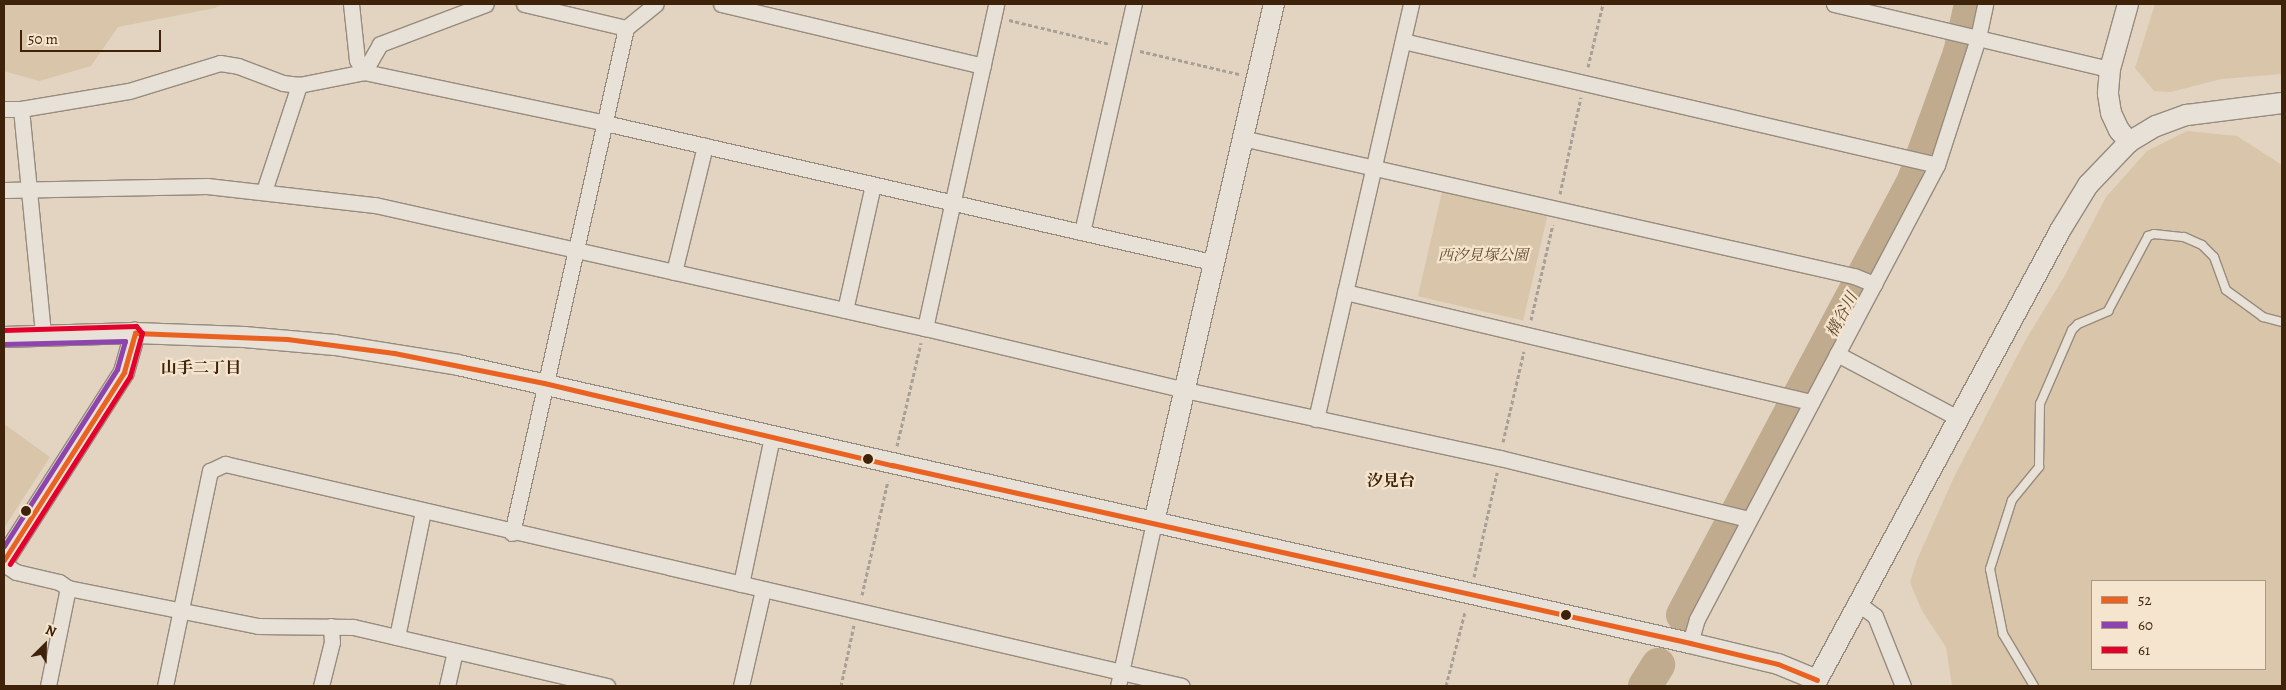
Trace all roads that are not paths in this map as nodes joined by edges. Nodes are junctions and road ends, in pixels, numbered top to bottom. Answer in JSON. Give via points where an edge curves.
{"nodes":[{"id":1,"x":351,"y":4,"type":"edge"},
{"id":2,"x":486,"y":4,"type":"edge"},
{"id":3,"x":524,"y":4,"type":"edge"},
{"id":4,"x":656,"y":4,"type":"edge"},
{"id":5,"x":721,"y":4,"type":"edge"},
{"id":6,"x":996,"y":4,"type":"edge"},
{"id":7,"x":1134,"y":4,"type":"edge"},
{"id":8,"x":1274,"y":4,"type":"edge"},
{"id":9,"x":1411,"y":4,"type":"edge"},
{"id":10,"x":1834,"y":4,"type":"edge"},
{"id":11,"x":1985,"y":4,"type":"edge"},
{"id":12,"x":2128,"y":4,"type":"edge"},
{"id":13,"x":626,"y":28,"type":"junction"},
{"id":14,"x":1975,"y":36,"type":"junction"},
{"id":15,"x":1403,"y":41,"type":"junction"},
{"id":16,"x":983,"y":66,"type":"junction"},
{"id":17,"x":2110,"y":70,"type":"junction"},
{"id":18,"x":364,"y":72,"type":"junction"},
{"id":19,"x":299,"y":84,"type":"junction"},
{"id":20,"x":2282,"y":103,"type":"edge"},
{"id":21,"x":4,"y":109,"type":"edge"},
{"id":22,"x":21,"y":109,"type":"junction"},
{"id":23,"x":605,"y":123,"type":"junction"},
{"id":24,"x":1242,"y":138,"type":"junction"},
{"id":25,"x":2129,"y":142,"type":"junction"},
{"id":26,"x":705,"y":146,"type":"junction"},
{"id":27,"x":1933,"y":163,"type":"junction"},
{"id":28,"x":1374,"y":167,"type":"junction"},
{"id":29,"x":873,"y":185,"type":"junction"},
{"id":30,"x":30,"y":188,"type":"junction"},
{"id":31,"x":4,"y":190,"type":"edge"},
{"id":32,"x":264,"y":191,"type":"junction"},
{"id":33,"x":952,"y":203,"type":"junction"},
{"id":34,"x":1082,"y":232,"type":"junction"},
{"id":35,"x":576,"y":250,"type":"junction"},
{"id":36,"x":1212,"y":262,"type":"junction"},
{"id":37,"x":674,"y":272,"type":"junction"},
{"id":38,"x":1872,"y":283,"type":"junction"},
{"id":39,"x":1345,"y":292,"type":"junction"},
{"id":40,"x":845,"y":310,"type":"junction"},
{"id":41,"x":2282,"y":322,"type":"edge"},
{"id":42,"x":925,"y":328,"type":"junction"},
{"id":43,"x":135,"y":333,"type":"junction"},
{"id":44,"x":43,"y":334,"type":"junction"},
{"id":45,"x":4,"y":336,"type":"edge"},
{"id":46,"x":1837,"y":354,"type":"junction"},
{"id":47,"x":544,"y":383,"type":"junction"},
{"id":48,"x":1184,"y":390,"type":"junction"},
{"id":49,"x":1809,"y":401,"type":"junction"},
{"id":50,"x":1316,"y":419,"type":"junction"},
{"id":51,"x":1960,"y":419,"type":"junction"},
{"id":52,"x":772,"y":437,"type":"junction"},
{"id":53,"x":423,"y":512,"type":"junction"},
{"id":54,"x":1747,"y":518,"type":"junction"},
{"id":55,"x":1154,"y":522,"type":"junction"},
{"id":56,"x":512,"y":533,"type":"junction"},
{"id":57,"x":4,"y":560,"type":"edge"},
{"id":58,"x":4,"y":564,"type":"edge"},
{"id":59,"x":740,"y":584,"type":"junction"},
{"id":60,"x":68,"y":588,"type":"junction"},
{"id":61,"x":763,"y":590,"type":"junction"},
{"id":62,"x":1859,"y":604,"type":"junction"},
{"id":63,"x":180,"y":609,"type":"junction"},
{"id":64,"x":331,"y":626,"type":"junction"},
{"id":65,"x":397,"y":637,"type":"junction"},
{"id":66,"x":1690,"y":644,"type":"junction"},
{"id":67,"x":455,"y":651,"type":"junction"},
{"id":68,"x":1120,"y":679,"type":"edge"},
{"id":69,"x":1815,"y":683,"type":"edge"},
{"id":70,"x":48,"y":686,"type":"edge"},
{"id":71,"x":165,"y":686,"type":"edge"},
{"id":72,"x":321,"y":686,"type":"edge"},
{"id":73,"x":447,"y":686,"type":"edge"},
{"id":74,"x":607,"y":686,"type":"edge"},
{"id":75,"x":742,"y":686,"type":"edge"},
{"id":76,"x":1182,"y":686,"type":"edge"},
{"id":77,"x":1903,"y":686,"type":"edge"},
{"id":78,"x":2034,"y":686,"type":"edge"}],
"edges":[{"from":1,"to":18,"type":"street","via":[[357,60]]},
{"from":2,"to":18,"type":"street","via":[[380,44]]},
{"from":3,"to":13,"type":"street"},
{"from":4,"to":13,"type":"street"},
{"from":5,"to":16,"type":"street"},
{"from":6,"to":16,"type":"street"},
{"from":7,"to":34,"type":"street"},
{"from":8,"to":24,"type":"street"},
{"from":9,"to":15,"type":"street"},
{"from":10,"to":14,"type":"street"},
{"from":11,"to":14,"type":"street"},
{"from":12,"to":17,"type":"street"},
{"from":13,"to":23,"type":"street"},
{"from":14,"to":17,"type":"street"},
{"from":14,"to":27,"type":"street"},
{"from":15,"to":27,"type":"street"},
{"from":15,"to":28,"type":"street"},
{"from":16,"to":33,"type":"street"},
{"from":17,"to":25,"type":"street","via":[[2111,113]]},
{"from":18,"to":19,"type":"street"},
{"from":18,"to":23,"type":"street"},
{"from":19,"to":22,"type":"street","via":[[283,83],[238,66],[220,63],[129,91]]},
{"from":19,"to":32,"type":"street"},
{"from":20,"to":25,"type":"street","via":[[2188,115],[2156,126]]},
{"from":21,"to":22,"type":"street"},
{"from":22,"to":30,"type":"street"},
{"from":23,"to":26,"type":"street"},
{"from":23,"to":35,"type":"street"},
{"from":24,"to":28,"type":"street"},
{"from":24,"to":36,"type":"street"},
{"from":25,"to":51,"type":"street","via":[[2088,185],[2061,229]]},
{"from":26,"to":29,"type":"street"},
{"from":26,"to":37,"type":"street"},
{"from":27,"to":38,"type":"street"},
{"from":28,"to":38,"type":"street","via":[[1854,276]]},
{"from":28,"to":39,"type":"street"},
{"from":29,"to":33,"type":"street"},
{"from":29,"to":40,"type":"street"},
{"from":30,"to":31,"type":"street"},
{"from":30,"to":32,"type":"street","via":[[207,186]]},
{"from":30,"to":44,"type":"street"},
{"from":32,"to":35,"type":"street","via":[[375,205]]},
{"from":33,"to":34,"type":"street"},
{"from":33,"to":42,"type":"street"},
{"from":34,"to":36,"type":"street"},
{"from":35,"to":37,"type":"street"},
{"from":35,"to":47,"type":"street"},
{"from":36,"to":48,"type":"street"},
{"from":37,"to":40,"type":"street"},
{"from":38,"to":46,"type":"street"},
{"from":39,"to":49,"type":"street"},
{"from":39,"to":50,"type":"street"},
{"from":40,"to":42,"type":"street"},
{"from":41,"to":78,"type":"lane","via":[[2263,317],[2226,290],[2214,257],[2202,245],[2184,237],[2154,234],[2148,236],[2108,311],[2078,324],[2072,330],[2040,404],[2039,467],[2012,500],[1990,569],[2003,634]]},
{"from":42,"to":48,"type":"street"},
{"from":43,"to":44,"type":"street"},
{"from":43,"to":47,"type":"street","via":[[244,336],[335,344]]},
{"from":43,"to":57,"type":"street","via":[[124,372]]},
{"from":44,"to":45,"type":"street"},
{"from":46,"to":49,"type":"street"},
{"from":46,"to":51,"type":"street"},
{"from":47,"to":52,"type":"street"},
{"from":47,"to":56,"type":"street"},
{"from":48,"to":50,"type":"street"},
{"from":48,"to":55,"type":"street"},
{"from":49,"to":54,"type":"street"},
{"from":50,"to":54,"type":"street","via":[[1728,511]]},
{"from":51,"to":62,"type":"street"},
{"from":52,"to":55,"type":"street"},
{"from":52,"to":59,"type":"street"},
{"from":53,"to":56,"type":"street"},
{"from":53,"to":63,"type":"street","via":[[225,464],[210,471]]},
{"from":53,"to":65,"type":"street"},
{"from":54,"to":66,"type":"street","via":[[1697,619]]},
{"from":55,"to":66,"type":"street"},
{"from":55,"to":68,"type":"street"},
{"from":56,"to":59,"type":"street"},
{"from":58,"to":60,"type":"street","via":[[16,572],[60,582]]},
{"from":59,"to":61,"type":"street"},
{"from":60,"to":63,"type":"street"},
{"from":60,"to":70,"type":"street"},
{"from":61,"to":68,"type":"street","via":[[858,611]]},
{"from":61,"to":75,"type":"street"},
{"from":62,"to":69,"type":"street"},
{"from":62,"to":77,"type":"street","via":[[1875,616]]},
{"from":63,"to":64,"type":"street","via":[[258,626]]},
{"from":63,"to":71,"type":"street"},
{"from":64,"to":65,"type":"street"},
{"from":64,"to":72,"type":"street","via":[[332,642]]},
{"from":65,"to":67,"type":"street"},
{"from":66,"to":69,"type":"street","via":[[1778,664]]},
{"from":67,"to":73,"type":"street"},
{"from":67,"to":74,"type":"street"},
{"from":68,"to":76,"type":"street"}]}
